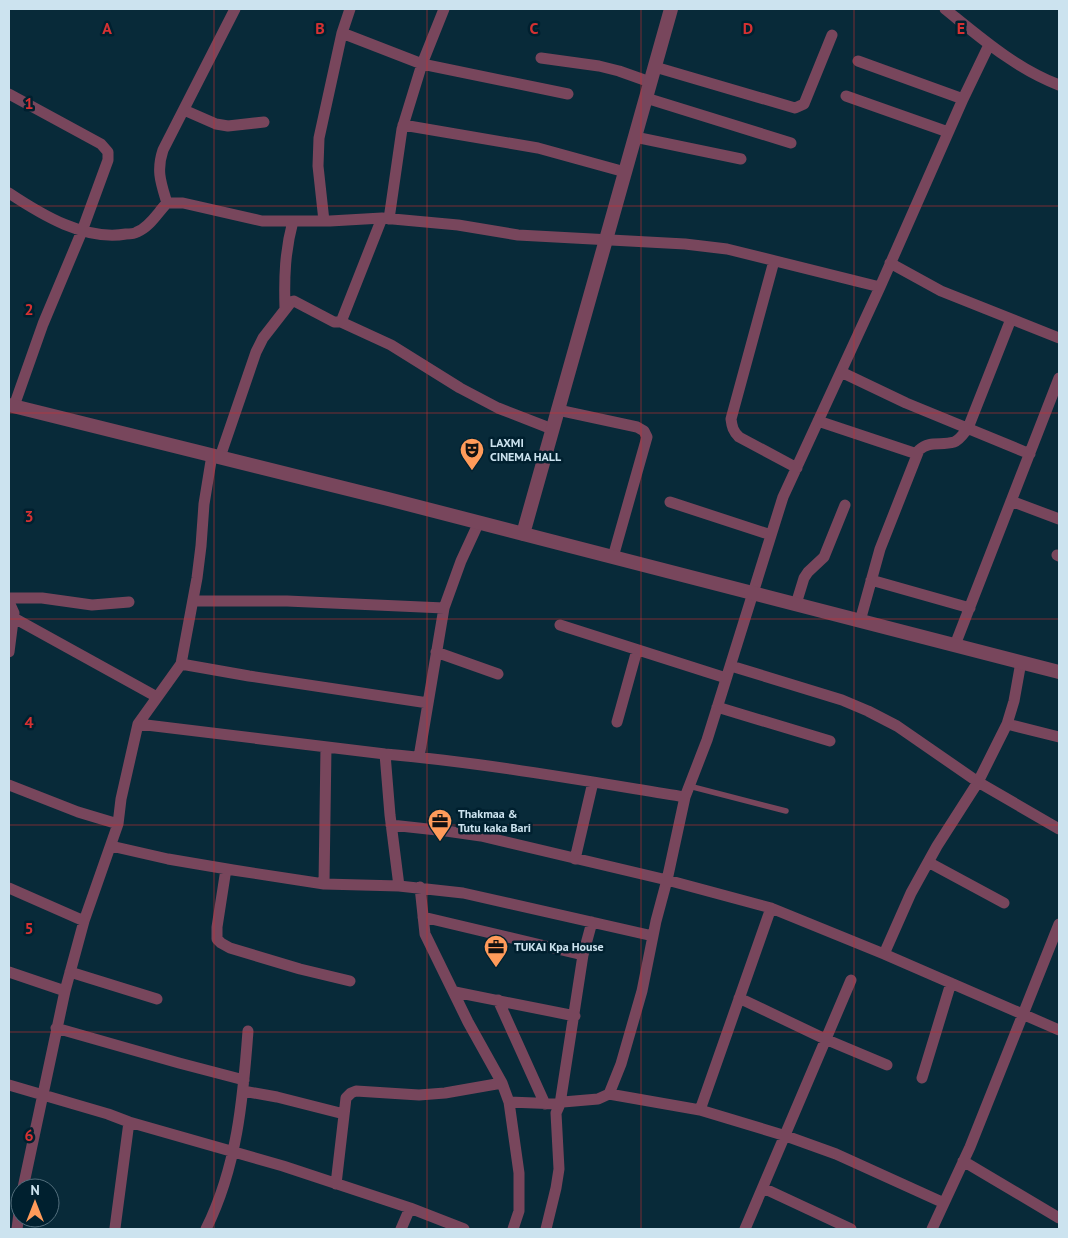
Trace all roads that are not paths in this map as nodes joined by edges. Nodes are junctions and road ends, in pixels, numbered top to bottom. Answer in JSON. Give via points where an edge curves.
{"nodes":[{"id":1,"x":235,"y":9,"type":"edge"},
{"id":2,"x":350,"y":9,"type":"edge"},
{"id":3,"x":444,"y":9,"type":"edge"},
{"id":4,"x":671,"y":9,"type":"edge"},
{"id":5,"x":945,"y":9,"type":"edge"},
{"id":6,"x":342,"y":33,"type":"junction"},
{"id":7,"x":832,"y":36,"type":"dead end"},
{"id":8,"x":989,"y":45,"type":"junction"},
{"id":9,"x":541,"y":58,"type":"dead end"},
{"id":10,"x":858,"y":61,"type":"dead end"},
{"id":11,"x":422,"y":64,"type":"junction"},
{"id":12,"x":655,"y":67,"type":"junction"},
{"id":13,"x":650,"y":82,"type":"junction"},
{"id":14,"x":1059,"y":85,"type":"edge"},
{"id":15,"x":9,"y":94,"type":"edge"},
{"id":16,"x":568,"y":94,"type":"dead end"},
{"id":17,"x":846,"y":96,"type":"dead end"},
{"id":18,"x":646,"y":98,"type":"junction"},
{"id":19,"x":963,"y":99,"type":"junction"},
{"id":20,"x":184,"y":110,"type":"junction"},
{"id":21,"x":264,"y":122,"type":"dead end"},
{"id":22,"x":403,"y":125,"type":"junction"},
{"id":23,"x":948,"y":132,"type":"junction"},
{"id":24,"x":635,"y":137,"type":"junction"},
{"id":25,"x":791,"y":143,"type":"dead end"},
{"id":26,"x":741,"y":158,"type":"dead end"},
{"id":27,"x":625,"y":172,"type":"junction"},
{"id":28,"x":9,"y":193,"type":"edge"},
{"id":29,"x":167,"y":203,"type":"junction"},
{"id":30,"x":386,"y":219,"type":"junction"},
{"id":31,"x":293,"y":221,"type":"junction"},
{"id":32,"x":324,"y":221,"type":"junction"},
{"id":33,"x":82,"y":231,"type":"junction"},
{"id":34,"x":606,"y":239,"type":"junction"},
{"id":35,"x":774,"y":261,"type":"junction"},
{"id":36,"x":890,"y":263,"type":"junction"},
{"id":37,"x":880,"y":287,"type":"junction"},
{"id":38,"x":285,"y":308,"type":"junction"},
{"id":39,"x":1011,"y":319,"type":"junction"},
{"id":40,"x":341,"y":322,"type":"junction"},
{"id":41,"x":1059,"y":338,"type":"edge"},
{"id":42,"x":841,"y":372,"type":"junction"},
{"id":43,"x":1059,"y":378,"type":"edge"},
{"id":44,"x":11,"y":406,"type":"edge"},
{"id":45,"x":1054,"y":406,"type":"edge"},
{"id":46,"x":558,"y":410,"type":"junction"},
{"id":47,"x":818,"y":421,"type":"junction"},
{"id":48,"x":968,"y":428,"type":"junction"},
{"id":49,"x":552,"y":429,"type":"junction"},
{"id":50,"x":917,"y":454,"type":"junction"},
{"id":51,"x":1030,"y":454,"type":"junction"},
{"id":52,"x":216,"y":456,"type":"junction"},
{"id":53,"x":796,"y":468,"type":"junction"},
{"id":54,"x":1011,"y":501,"type":"junction"},
{"id":55,"x":670,"y":502,"type":"dead end"},
{"id":56,"x":845,"y":506,"type":"dead end"},
{"id":57,"x":1059,"y":519,"type":"edge"},
{"id":58,"x":479,"y":522,"type":"junction"},
{"id":59,"x":522,"y":534,"type":"junction"},
{"id":60,"x":771,"y":535,"type":"junction"},
{"id":61,"x":613,"y":557,"type":"junction"},
{"id":62,"x":871,"y":580,"type":"junction"},
{"id":63,"x":754,"y":593,"type":"junction"},
{"id":64,"x":9,"y":598,"type":"edge"},
{"id":65,"x":193,"y":601,"type":"junction"},
{"id":66,"x":9,"y":602,"type":"edge"},
{"id":67,"x":129,"y":602,"type":"dead end"},
{"id":68,"x":796,"y":604,"type":"junction"},
{"id":69,"x":444,"y":608,"type":"junction"},
{"id":70,"x":970,"y":608,"type":"junction"},
{"id":71,"x":14,"y":618,"type":"junction"},
{"id":72,"x":860,"y":621,"type":"junction"},
{"id":73,"x":560,"y":625,"type":"dead end"},
{"id":74,"x":955,"y":645,"type":"junction"},
{"id":75,"x":638,"y":650,"type":"junction"},
{"id":76,"x":9,"y":652,"type":"edge"},
{"id":77,"x":436,"y":652,"type":"junction"},
{"id":78,"x":1021,"y":662,"type":"junction"},
{"id":79,"x":181,"y":664,"type":"junction"},
{"id":80,"x":731,"y":666,"type":"junction"},
{"id":81,"x":1059,"y":672,"type":"edge"},
{"id":82,"x":498,"y":674,"type":"dead end"},
{"id":83,"x":726,"y":678,"type":"junction"},
{"id":84,"x":157,"y":697,"type":"junction"},
{"id":85,"x":428,"y":703,"type":"junction"},
{"id":86,"x":717,"y":708,"type":"junction"},
{"id":87,"x":618,"y":722,"type":"dead end"},
{"id":88,"x":138,"y":724,"type":"junction"},
{"id":89,"x":1008,"y":724,"type":"junction"},
{"id":90,"x":1059,"y":738,"type":"edge"},
{"id":91,"x":830,"y":741,"type":"dead end"},
{"id":92,"x":326,"y":747,"type":"junction"},
{"id":93,"x":385,"y":754,"type":"junction"},
{"id":94,"x":419,"y":757,"type":"junction"},
{"id":95,"x":593,"y":782,"type":"junction"},
{"id":96,"x":978,"y":782,"type":"junction"},
{"id":97,"x":9,"y":785,"type":"edge"},
{"id":98,"x":687,"y":791,"type":"junction"},
{"id":99,"x":786,"y":812,"type":"dead end"},
{"id":100,"x":118,"y":824,"type":"junction"},
{"id":101,"x":391,"y":825,"type":"junction"},
{"id":102,"x":1059,"y":829,"type":"edge"},
{"id":103,"x":111,"y":846,"type":"junction"},
{"id":104,"x":574,"y":859,"type":"junction"},
{"id":105,"x":928,"y":862,"type":"junction"},
{"id":106,"x":226,"y":869,"type":"junction"},
{"id":107,"x":667,"y":880,"type":"junction"},
{"id":108,"x":324,"y":884,"type":"junction"},
{"id":109,"x":399,"y":886,"type":"junction"},
{"id":110,"x":420,"y":887,"type":"junction"},
{"id":111,"x":9,"y":888,"type":"edge"},
{"id":112,"x":1004,"y":904,"type":"dead end"},
{"id":113,"x":770,"y":908,"type":"junction"},
{"id":114,"x":423,"y":917,"type":"junction"},
{"id":115,"x":84,"y":921,"type":"junction"},
{"id":116,"x":592,"y":922,"type":"junction"},
{"id":117,"x":1059,"y":924,"type":"edge"},
{"id":118,"x":653,"y":936,"type":"junction"},
{"id":119,"x":884,"y":954,"type":"junction"},
{"id":120,"x":584,"y":955,"type":"junction"},
{"id":121,"x":9,"y":972,"type":"edge"},
{"id":122,"x":70,"y":972,"type":"junction"},
{"id":123,"x":851,"y":980,"type":"dead end"},
{"id":124,"x":350,"y":981,"type":"dead end"},
{"id":125,"x":951,"y":983,"type":"junction"},
{"id":126,"x":65,"y":991,"type":"junction"},
{"id":127,"x":455,"y":992,"type":"junction"},
{"id":128,"x":739,"y":998,"type":"junction"},
{"id":129,"x":157,"y":999,"type":"dead end"},
{"id":130,"x":498,"y":1000,"type":"junction"},
{"id":131,"x":1024,"y":1014,"type":"junction"},
{"id":132,"x":574,"y":1016,"type":"junction"},
{"id":133,"x":56,"y":1028,"type":"junction"},
{"id":134,"x":1059,"y":1030,"type":"edge"},
{"id":135,"x":248,"y":1031,"type":"dead end"},
{"id":136,"x":825,"y":1039,"type":"junction"},
{"id":137,"x":887,"y":1065,"type":"dead end"},
{"id":138,"x":922,"y":1078,"type":"dead end"},
{"id":139,"x":502,"y":1083,"type":"junction"},
{"id":140,"x":9,"y":1085,"type":"edge"},
{"id":141,"x":244,"y":1085,"type":"junction"},
{"id":142,"x":42,"y":1094,"type":"junction"},
{"id":143,"x":608,"y":1094,"type":"junction"},
{"id":144,"x":509,"y":1102,"type":"junction"},
{"id":145,"x":545,"y":1104,"type":"junction"},
{"id":146,"x":560,"y":1104,"type":"junction"},
{"id":147,"x":700,"y":1110,"type":"junction"},
{"id":148,"x":344,"y":1114,"type":"junction"},
{"id":149,"x":129,"y":1122,"type":"junction"},
{"id":150,"x":786,"y":1136,"type":"junction"},
{"id":151,"x":233,"y":1152,"type":"junction"},
{"id":152,"x":963,"y":1161,"type":"junction"},
{"id":153,"x":25,"y":1178,"type":"edge"},
{"id":154,"x":336,"y":1184,"type":"junction"},
{"id":155,"x":763,"y":1188,"type":"junction"},
{"id":156,"x":944,"y":1203,"type":"junction"},
{"id":157,"x":410,"y":1208,"type":"junction"},
{"id":158,"x":1059,"y":1218,"type":"edge"},
{"id":159,"x":115,"y":1228,"type":"edge"},
{"id":160,"x":207,"y":1229,"type":"edge"},
{"id":161,"x":401,"y":1229,"type":"edge"},
{"id":162,"x":464,"y":1229,"type":"edge"},
{"id":163,"x":513,"y":1229,"type":"edge"},
{"id":164,"x":546,"y":1229,"type":"edge"},
{"id":165,"x":745,"y":1229,"type":"edge"},
{"id":166,"x":851,"y":1229,"type":"edge"},
{"id":167,"x":932,"y":1229,"type":"edge"}],
"edges":[{"from":1,"to":20,"type":"street"},
{"from":2,"to":6,"type":"street"},
{"from":3,"to":11,"type":"street"},
{"from":4,"to":12,"type":"street"},
{"from":5,"to":8,"type":"street"},
{"from":6,"to":11,"type":"street"},
{"from":6,"to":32,"type":"street","via":[[319,138],[318,166]]},
{"from":7,"to":12,"type":"street","via":[[804,104],[795,108]]},
{"from":8,"to":14,"type":"street","via":[[1022,68]]},
{"from":8,"to":19,"type":"street"},
{"from":9,"to":13,"type":"street","via":[[599,66]]},
{"from":10,"to":19,"type":"street"},
{"from":11,"to":16,"type":"street"},
{"from":11,"to":22,"type":"street"},
{"from":12,"to":13,"type":"street"},
{"from":13,"to":18,"type":"street"},
{"from":15,"to":33,"type":"street","via":[[101,144],[108,152],[108,160]]},
{"from":17,"to":23,"type":"street"},
{"from":18,"to":24,"type":"street"},
{"from":18,"to":25,"type":"street"},
{"from":19,"to":23,"type":"street"},
{"from":20,"to":21,"type":"street","via":[[222,125]]},
{"from":20,"to":29,"type":"street","via":[[160,162],[159,175]]},
{"from":22,"to":27,"type":"street","via":[[538,148]]},
{"from":22,"to":30,"type":"street"},
{"from":23,"to":36,"type":"street"},
{"from":24,"to":26,"type":"street"},
{"from":24,"to":27,"type":"street"},
{"from":27,"to":34,"type":"street"},
{"from":28,"to":33,"type":"street","via":[[33,209]]},
{"from":29,"to":31,"type":"street","via":[[183,203],[262,221]]},
{"from":29,"to":33,"type":"street","via":[[152,221],[137,232],[112,237]]},
{"from":30,"to":32,"type":"street"},
{"from":30,"to":34,"type":"street","via":[[458,225],[518,235]]},
{"from":30,"to":40,"type":"street"},
{"from":31,"to":32,"type":"street"},
{"from":31,"to":38,"type":"street","via":[[284,268]]},
{"from":33,"to":44,"type":"street"},
{"from":34,"to":35,"type":"street","via":[[727,249]]},
{"from":34,"to":46,"type":"street"},
{"from":35,"to":37,"type":"street"},
{"from":35,"to":53,"type":"street","via":[[731,419],[734,433],[739,437]]},
{"from":36,"to":37,"type":"street"},
{"from":36,"to":39,"type":"street","via":[[941,291]]},
{"from":37,"to":42,"type":"street"},
{"from":38,"to":40,"type":"street","via":[[294,301],[334,322]]},
{"from":38,"to":52,"type":"street","via":[[256,352]]},
{"from":39,"to":41,"type":"street"},
{"from":39,"to":48,"type":"street"},
{"from":40,"to":49,"type":"street","via":[[391,345],[498,408]]},
{"from":42,"to":47,"type":"street"},
{"from":42,"to":48,"type":"street"},
{"from":43,"to":45,"type":"street"},
{"from":44,"to":52,"type":"street"},
{"from":45,"to":51,"type":"street"},
{"from":46,"to":49,"type":"street"},
{"from":46,"to":61,"type":"street","via":[[637,427],[647,437]]},
{"from":47,"to":50,"type":"street"},
{"from":47,"to":53,"type":"street"},
{"from":48,"to":50,"type":"street","via":[[954,442],[928,444]]},
{"from":48,"to":51,"type":"street"},
{"from":49,"to":59,"type":"street"},
{"from":50,"to":62,"type":"street"},
{"from":51,"to":54,"type":"street"},
{"from":52,"to":58,"type":"street"},
{"from":52,"to":65,"type":"street"},
{"from":53,"to":60,"type":"street"},
{"from":54,"to":57,"type":"street"},
{"from":54,"to":70,"type":"street"},
{"from":55,"to":60,"type":"street"},
{"from":56,"to":68,"type":"street","via":[[824,557],[804,578]]},
{"from":58,"to":59,"type":"street"},
{"from":58,"to":69,"type":"street"},
{"from":59,"to":61,"type":"street"},
{"from":60,"to":63,"type":"street"},
{"from":61,"to":63,"type":"street"},
{"from":62,"to":70,"type":"street"},
{"from":62,"to":72,"type":"street"},
{"from":63,"to":68,"type":"street"},
{"from":63,"to":80,"type":"street"},
{"from":64,"to":67,"type":"street","via":[[42,598],[92,605]]},
{"from":65,"to":69,"type":"street","via":[[287,601]]},
{"from":65,"to":79,"type":"street"},
{"from":66,"to":71,"type":"street"},
{"from":68,"to":72,"type":"street"},
{"from":69,"to":77,"type":"street"},
{"from":70,"to":74,"type":"street"},
{"from":71,"to":76,"type":"street"},
{"from":71,"to":84,"type":"street"},
{"from":72,"to":74,"type":"street"},
{"from":73,"to":75,"type":"street"},
{"from":74,"to":78,"type":"street"},
{"from":75,"to":83,"type":"street"},
{"from":75,"to":87,"type":"street"},
{"from":77,"to":82,"type":"street"},
{"from":77,"to":85,"type":"street"},
{"from":78,"to":81,"type":"street"},
{"from":78,"to":89,"type":"street"},
{"from":79,"to":84,"type":"street"},
{"from":79,"to":85,"type":"street"},
{"from":80,"to":83,"type":"street"},
{"from":80,"to":96,"type":"street","via":[[868,711],[897,726]]},
{"from":83,"to":86,"type":"street"},
{"from":84,"to":88,"type":"street"},
{"from":85,"to":94,"type":"street"},
{"from":86,"to":91,"type":"street"},
{"from":86,"to":98,"type":"street"},
{"from":88,"to":92,"type":"street"},
{"from":88,"to":100,"type":"street"},
{"from":89,"to":90,"type":"street"},
{"from":89,"to":96,"type":"street"},
{"from":92,"to":93,"type":"street"},
{"from":92,"to":108,"type":"street"},
{"from":93,"to":94,"type":"street"},
{"from":93,"to":101,"type":"street"},
{"from":94,"to":95,"type":"street"},
{"from":95,"to":98,"type":"street"},
{"from":95,"to":104,"type":"street"},
{"from":96,"to":102,"type":"street"},
{"from":96,"to":105,"type":"street"},
{"from":97,"to":100,"type":"street"},
{"from":98,"to":99,"type":"lane"},
{"from":98,"to":107,"type":"street"},
{"from":100,"to":103,"type":"street"},
{"from":101,"to":104,"type":"street","via":[[481,836]]},
{"from":101,"to":109,"type":"street"},
{"from":103,"to":106,"type":"street"},
{"from":103,"to":115,"type":"street"},
{"from":104,"to":107,"type":"street"},
{"from":105,"to":112,"type":"street"},
{"from":105,"to":119,"type":"street"},
{"from":106,"to":108,"type":"street"},
{"from":106,"to":124,"type":"street","via":[[217,927],[217,939],[221,943],[300,969]]},
{"from":107,"to":113,"type":"street"},
{"from":107,"to":118,"type":"street"},
{"from":108,"to":109,"type":"street"},
{"from":109,"to":110,"type":"street"},
{"from":110,"to":114,"type":"street"},
{"from":110,"to":116,"type":"street"},
{"from":111,"to":115,"type":"street"},
{"from":113,"to":119,"type":"street"},
{"from":113,"to":128,"type":"street"},
{"from":114,"to":120,"type":"street"},
{"from":114,"to":127,"type":"street","via":[[425,934]]},
{"from":115,"to":122,"type":"street"},
{"from":116,"to":118,"type":"street"},
{"from":116,"to":120,"type":"street"},
{"from":117,"to":131,"type":"street"},
{"from":118,"to":143,"type":"street","via":[[621,1064]]},
{"from":119,"to":125,"type":"street"},
{"from":120,"to":132,"type":"street"},
{"from":121,"to":126,"type":"street"},
{"from":122,"to":126,"type":"street"},
{"from":122,"to":129,"type":"street"},
{"from":123,"to":136,"type":"street"},
{"from":125,"to":131,"type":"street"},
{"from":125,"to":138,"type":"street"},
{"from":126,"to":133,"type":"street"},
{"from":127,"to":130,"type":"street"},
{"from":127,"to":139,"type":"street"},
{"from":128,"to":136,"type":"street"},
{"from":128,"to":147,"type":"street"},
{"from":130,"to":132,"type":"street"},
{"from":130,"to":145,"type":"street"},
{"from":131,"to":134,"type":"street"},
{"from":131,"to":152,"type":"street"},
{"from":132,"to":146,"type":"street"},
{"from":133,"to":141,"type":"street"},
{"from":133,"to":142,"type":"street"},
{"from":135,"to":141,"type":"street"},
{"from":136,"to":137,"type":"street"},
{"from":136,"to":150,"type":"street"},
{"from":139,"to":144,"type":"street"},
{"from":139,"to":148,"type":"street","via":[[420,1095],[356,1091],[348,1095]]},
{"from":140,"to":142,"type":"street"},
{"from":141,"to":148,"type":"street"},
{"from":141,"to":151,"type":"street"},
{"from":142,"to":149,"type":"street"},
{"from":142,"to":153,"type":"street"},
{"from":143,"to":146,"type":"street","via":[[598,1099]]},
{"from":143,"to":147,"type":"street"},
{"from":144,"to":145,"type":"street"},
{"from":144,"to":163,"type":"street","via":[[519,1173],[519,1210]]},
{"from":145,"to":146,"type":"street"},
{"from":146,"to":164,"type":"street","via":[[556,1113],[558,1179]]},
{"from":147,"to":150,"type":"street"},
{"from":148,"to":154,"type":"street"},
{"from":149,"to":151,"type":"street"},
{"from":149,"to":159,"type":"street"},
{"from":150,"to":155,"type":"street"},
{"from":150,"to":156,"type":"street","via":[[836,1154]]},
{"from":151,"to":154,"type":"street"},
{"from":151,"to":160,"type":"street"},
{"from":152,"to":156,"type":"street"},
{"from":152,"to":158,"type":"street"},
{"from":154,"to":157,"type":"street"},
{"from":155,"to":165,"type":"street"},
{"from":155,"to":166,"type":"street"},
{"from":156,"to":167,"type":"street"},
{"from":157,"to":161,"type":"street"},
{"from":157,"to":162,"type":"street"}]}
